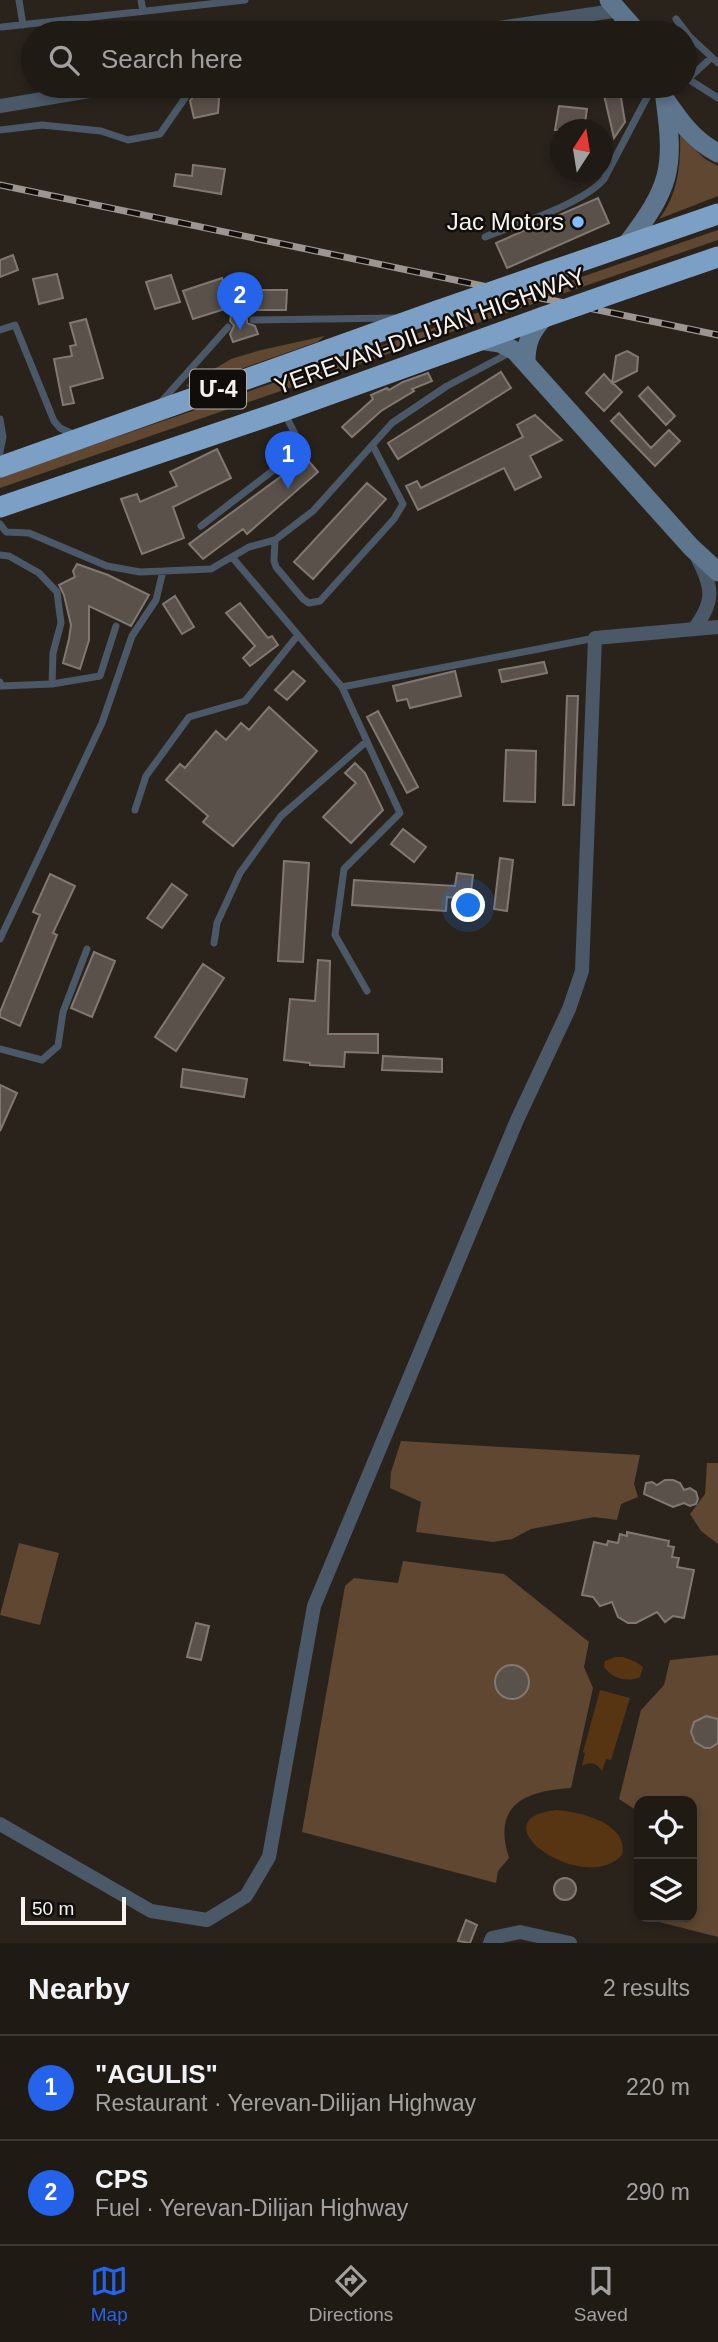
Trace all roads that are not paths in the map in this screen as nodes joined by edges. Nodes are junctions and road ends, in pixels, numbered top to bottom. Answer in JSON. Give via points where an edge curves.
{"nodes":[{"id":1,"x":19,"y":0,"type":"edge"},
{"id":2,"x":141,"y":0,"type":"edge"},
{"id":3,"x":246,"y":0,"type":"edge"},
{"id":4,"x":618,"y":3,"type":"edge"},
{"id":5,"x":143,"y":11,"type":"junction"},
{"id":6,"x":22,"y":21,"type":"edge"},
{"id":7,"x":57,"y":21,"type":"edge"},
{"id":8,"x":526,"y":21,"type":"edge"},
{"id":9,"x":630,"y":21,"type":"edge"},
{"id":10,"x":21,"y":25,"type":"edge"},
{"id":11,"x":2,"y":27,"type":"dead end"},
{"id":12,"x":697,"y":47,"type":"edge"},
{"id":13,"x":711,"y":58,"type":"junction"},
{"id":14,"x":718,"y":63,"type":"edge"},
{"id":15,"x":697,"y":70,"type":"edge"},
{"id":16,"x":697,"y":85,"type":"edge"},
{"id":17,"x":48,"y":98,"type":"edge"},
{"id":18,"x":186,"y":98,"type":"edge"},
{"id":19,"x":655,"y":98,"type":"edge"},
{"id":20,"x":662,"y":98,"type":"edge"},
{"id":21,"x":665,"y":98,"type":"edge"},
{"id":22,"x":718,"y":99,"type":"edge"},
{"id":23,"x":0,"y":106,"type":"edge"},
{"id":24,"x":0,"y":130,"type":"edge"},
{"id":25,"x":718,"y":153,"type":"edge"},
{"id":26,"x":718,"y":214,"type":"edge"},
{"id":27,"x":485,"y":237,"type":"dead end"},
{"id":28,"x":627,"y":244,"type":"junction"},
{"id":29,"x":718,"y":257,"type":"edge"},
{"id":30,"x":428,"y":315,"type":"junction"},
{"id":31,"x":544,"y":317,"type":"junction"},
{"id":32,"x":253,"y":320,"type":"dead end"},
{"id":33,"x":228,"y":327,"type":"dead end"},
{"id":34,"x":0,"y":331,"type":"edge"},
{"id":35,"x":479,"y":341,"type":"junction"},
{"id":36,"x":520,"y":356,"type":"junction"},
{"id":37,"x":283,"y":411,"type":"junction"},
{"id":38,"x":151,"y":413,"type":"junction"},
{"id":39,"x":0,"y":419,"type":"edge"},
{"id":40,"x":83,"y":438,"type":"junction"},
{"id":41,"x":373,"y":446,"type":"junction"},
{"id":42,"x":0,"y":452,"type":"edge"},
{"id":43,"x":0,"y":467,"type":"edge"},
{"id":44,"x":0,"y":507,"type":"edge"},
{"id":45,"x":0,"y":524,"type":"edge"},
{"id":46,"x":201,"y":527,"type":"dead end"},
{"id":47,"x":275,"y":540,"type":"junction"},
{"id":48,"x":691,"y":547,"type":"junction"},
{"id":49,"x":0,"y":555,"type":"edge"},
{"id":50,"x":232,"y":557,"type":"junction"},
{"id":51,"x":163,"y":571,"type":"junction"},
{"id":52,"x":718,"y":572,"type":"edge"},
{"id":53,"x":116,"y":626,"type":"dead end"},
{"id":54,"x":718,"y":627,"type":"edge"},
{"id":55,"x":694,"y":629,"type":"junction"},
{"id":56,"x":298,"y":635,"type":"junction"},
{"id":57,"x":595,"y":638,"type":"junction"},
{"id":58,"x":0,"y":682,"type":"edge"},
{"id":59,"x":52,"y":684,"type":"junction"},
{"id":60,"x":342,"y":687,"type":"junction"},
{"id":61,"x":367,"y":741,"type":"junction"},
{"id":62,"x":135,"y":810,"type":"dead end"},
{"id":63,"x":0,"y":939,"type":"edge"},
{"id":64,"x":214,"y":943,"type":"dead end"},
{"id":65,"x":87,"y":949,"type":"dead end"},
{"id":66,"x":367,"y":991,"type":"dead end"},
{"id":67,"x":0,"y":1049,"type":"edge"},
{"id":68,"x":0,"y":1824,"type":"edge"},
{"id":69,"x":490,"y":1943,"type":"edge"},
{"id":70,"x":570,"y":1943,"type":"edge"}],
"edges":[{"from":1,"to":6,"type":"lane"},
{"from":2,"to":5,"type":"lane"},
{"from":3,"to":5,"type":"lane"},
{"from":4,"to":8,"type":"street"},
{"from":4,"to":9,"type":"street"},
{"from":5,"to":7,"type":"lane"},
{"from":10,"to":11,"type":"lane"},
{"from":12,"to":13,"type":"lane"},
{"from":13,"to":14,"type":"lane"},
{"from":13,"to":15,"type":"lane"},
{"from":16,"to":22,"type":"lane"},
{"from":17,"to":23,"type":"street"},
{"from":18,"to":24,"type":"lane","via":[[160,134],[128,139],[101,131],[42,125]]},
{"from":19,"to":27,"type":"lane","via":[[597,188]]},
{"from":20,"to":28,"type":"street","via":[[670,137],[669,166],[652,211]]},
{"from":21,"to":25,"type":"street","via":[[687,130]]},
{"from":26,"to":28,"type":"highway","name":"YEREVAN-DILIJAN HIGHWAY","number":"Մ-4"},
{"from":28,"to":30,"type":"highway","name":"YEREVAN-DILIJAN HIGHWAY","number":"Մ-4","bridge":true},
{"from":29,"to":31,"type":"highway","name":"YEREVAN-DILIJAN HIGHWAY","number":"Մ-4","bridge":true},
{"from":30,"to":32,"type":"lane"},
{"from":30,"to":38,"type":"highway","name":"YEREVAN-DILIJAN HIGHWAY","number":"Մ-4"},
{"from":31,"to":35,"type":"highway","name":"YEREVAN-DILIJAN HIGHWAY","number":"Մ-4"},
{"from":31,"to":36,"type":"street","via":[[529,334]]},
{"from":33,"to":38,"type":"lane"},
{"from":34,"to":40,"type":"lane","via":[[15,325],[54,421]]},
{"from":35,"to":36,"type":"street","via":[[500,343]]},
{"from":35,"to":37,"type":"highway","name":"YEREVAN-DILIJAN HIGHWAY","number":"Մ-4"},
{"from":36,"to":41,"type":"lane","via":[[447,386],[403,416]]},
{"from":36,"to":48,"type":"street"},
{"from":37,"to":44,"type":"highway","name":"YEREVAN-DILIJAN HIGHWAY","number":"Մ-4"},
{"from":37,"to":46,"type":"lane","via":[[302,448]]},
{"from":38,"to":40,"type":"highway","name":"YEREVAN-DILIJAN HIGHWAY","number":"Մ-4"},
{"from":39,"to":42,"type":"lane"},
{"from":40,"to":43,"type":"highway","name":"YEREVAN-DILIJAN HIGHWAY","number":"Մ-4"},
{"from":41,"to":47,"type":"lane","via":[[313,511]]},
{"from":41,"to":47,"type":"lane","via":[[403,504],[320,601],[303,599],[276,567]]},
{"from":45,"to":51,"type":"lane","via":[[6,532],[29,533],[107,566]]},
{"from":47,"to":50,"type":"lane"},
{"from":48,"to":52,"type":"street"},
{"from":48,"to":55,"type":"street","via":[[710,587],[710,603]]},
{"from":49,"to":59,"type":"lane","via":[[39,573],[57,593],[61,623],[52,653]]},
{"from":50,"to":51,"type":"lane","via":[[211,569]]},
{"from":50,"to":56,"type":"lane"},
{"from":51,"to":63,"type":"lane","via":[[156,600],[132,636],[102,723]]},
{"from":53,"to":59,"type":"lane","via":[[100,676]]},
{"from":54,"to":55,"type":"street"},
{"from":55,"to":57,"type":"street"},
{"from":56,"to":60,"type":"lane"},
{"from":56,"to":62,"type":"lane","via":[[245,701],[189,717],[146,776]]},
{"from":57,"to":60,"type":"lane"},
{"from":57,"to":68,"type":"street","via":[[582,971],[314,1606],[269,1857],[246,1896],[207,1920],[151,1911]]},
{"from":58,"to":59,"type":"lane","via":[[1,686]]},
{"from":60,"to":61,"type":"lane"},
{"from":61,"to":64,"type":"lane","via":[[281,816],[240,873],[217,923]]},
{"from":61,"to":66,"type":"lane","via":[[400,813],[344,869],[335,935]]},
{"from":65,"to":67,"type":"lane","via":[[63,1013],[58,1046],[42,1060]]},
{"from":69,"to":70,"type":"street","via":[[492,1937],[520,1932]]}]}
